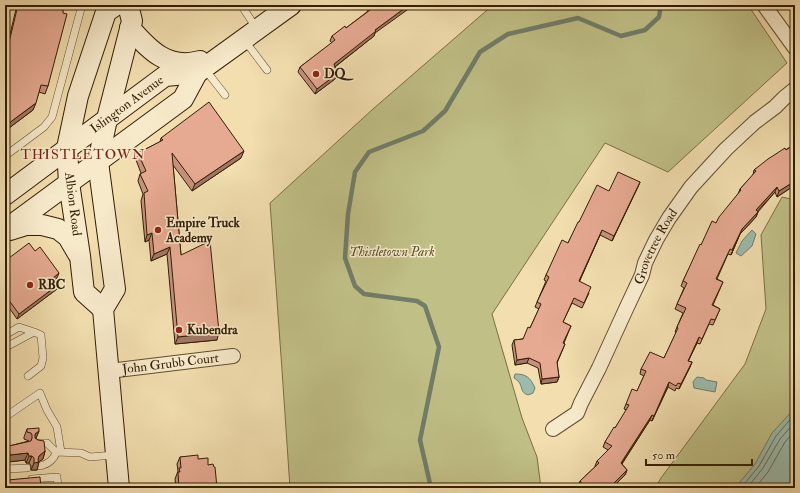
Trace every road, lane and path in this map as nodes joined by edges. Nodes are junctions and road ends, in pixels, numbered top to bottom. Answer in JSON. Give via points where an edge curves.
{"nodes":[{"id":1,"x":82,"y":5,"type":"edge"},
{"id":2,"x":116,"y":5,"type":"edge"},
{"id":3,"x":128,"y":5,"type":"edge"},
{"id":4,"x":241,"y":5,"type":"edge"},
{"id":5,"x":291,"y":5,"type":"edge"},
{"id":6,"x":764,"y":5,"type":"edge"},
{"id":7,"x":130,"y":28,"type":"junction"},
{"id":8,"x":243,"y":39,"type":"junction"},
{"id":9,"x":795,"y":48,"type":"edge"},
{"id":10,"x":201,"y":70,"type":"junction"},
{"id":11,"x":267,"y":70,"type":"dead end"},
{"id":12,"x":795,"y":89,"type":"edge"},
{"id":13,"x":225,"y":94,"type":"dead end"},
{"id":14,"x":107,"y":118,"type":"junction"},
{"id":15,"x":67,"y":148,"type":"junction"},
{"id":16,"x":5,"y":156,"type":"edge"},
{"id":17,"x":98,"y":162,"type":"junction"},
{"id":18,"x":69,"y":183,"type":"junction"},
{"id":19,"x":5,"y":195,"type":"edge"},
{"id":20,"x":5,"y":231,"type":"edge"},
{"id":21,"x":80,"y":256,"type":"junction"},
{"id":22,"x":103,"y":309,"type":"junction"},
{"id":23,"x":34,"y":332,"type":"junction"},
{"id":24,"x":5,"y":335,"type":"edge"},
{"id":25,"x":8,"y":346,"type":"dead end"},
{"id":26,"x":233,"y":356,"type":"dead end"},
{"id":27,"x":108,"y":372,"type":"junction"},
{"id":28,"x":28,"y":376,"type":"dead end"},
{"id":29,"x":5,"y":417,"type":"edge"},
{"id":30,"x":553,"y":429,"type":"dead end"},
{"id":31,"x":37,"y":443,"type":"edge"},
{"id":32,"x":58,"y":452,"type":"junction"},
{"id":33,"x":116,"y":455,"type":"junction"},
{"id":34,"x":40,"y":466,"type":"edge"},
{"id":35,"x":27,"y":468,"type":"dead end"},
{"id":36,"x":5,"y":469,"type":"edge"},
{"id":37,"x":27,"y":480,"type":"edge"},
{"id":38,"x":58,"y":488,"type":"edge"},
{"id":39,"x":119,"y":488,"type":"edge"}],
"edges":[{"from":1,"to":16,"type":"lane","via":[[52,116],[44,127]]},
{"from":2,"to":15,"type":"main road","name":"Albion Road","via":[[106,12],[78,96]]},
{"from":3,"to":7,"type":"main road","via":[[132,21]]},
{"from":4,"to":8,"type":"lane"},
{"from":5,"to":8,"type":"main road"},
{"from":6,"to":9,"type":"street"},
{"from":7,"to":8,"type":"main road","via":[[157,55],[184,64],[204,60]]},
{"from":7,"to":14,"type":"main road"},
{"from":8,"to":10,"type":"main road"},
{"from":8,"to":11,"type":"lane"},
{"from":10,"to":13,"type":"lane"},
{"from":10,"to":14,"type":"main road","name":"Islington Avenue","via":[[165,76]]},
{"from":10,"to":17,"type":"main road","via":[[183,99]]},
{"from":12,"to":30,"type":"street","name":"Grovetree Road","via":[[726,149],[691,187],[656,240],[577,413]]},
{"from":14,"to":15,"type":"main road","name":"Islington Avenue"},
{"from":14,"to":17,"type":"main road"},
{"from":15,"to":18,"type":"main road","name":"Albion Road"},
{"from":15,"to":19,"type":"main road","name":"Islington Avenue"},
{"from":17,"to":18,"type":"main road"},
{"from":17,"to":22,"type":"main road","via":[[115,290]]},
{"from":18,"to":20,"type":"main road"},
{"from":18,"to":21,"type":"main road","name":"Albion Road"},
{"from":20,"to":21,"type":"main road","via":[[26,225],[58,229],[68,237]]},
{"from":21,"to":22,"type":"main road","name":"Albion Road","via":[[84,292]]},
{"from":22,"to":27,"type":"main road"},
{"from":23,"to":24,"type":"lane","via":[[19,327]]},
{"from":23,"to":25,"type":"lane"},
{"from":23,"to":28,"type":"lane","via":[[40,335],[42,358],[40,366]]},
{"from":26,"to":27,"type":"street","name":"John Grubb Court"},
{"from":27,"to":33,"type":"main road"},
{"from":29,"to":32,"type":"lane","via":[[40,393],[56,427]]},
{"from":31,"to":32,"type":"lane","via":[[47,443]]},
{"from":32,"to":33,"type":"lane","via":[[81,452],[90,457]]},
{"from":32,"to":34,"type":"lane","via":[[48,463]]},
{"from":33,"to":39,"type":"main road"},
{"from":35,"to":36,"type":"lane"},
{"from":37,"to":38,"type":"lane","via":[[57,477]]}]}
